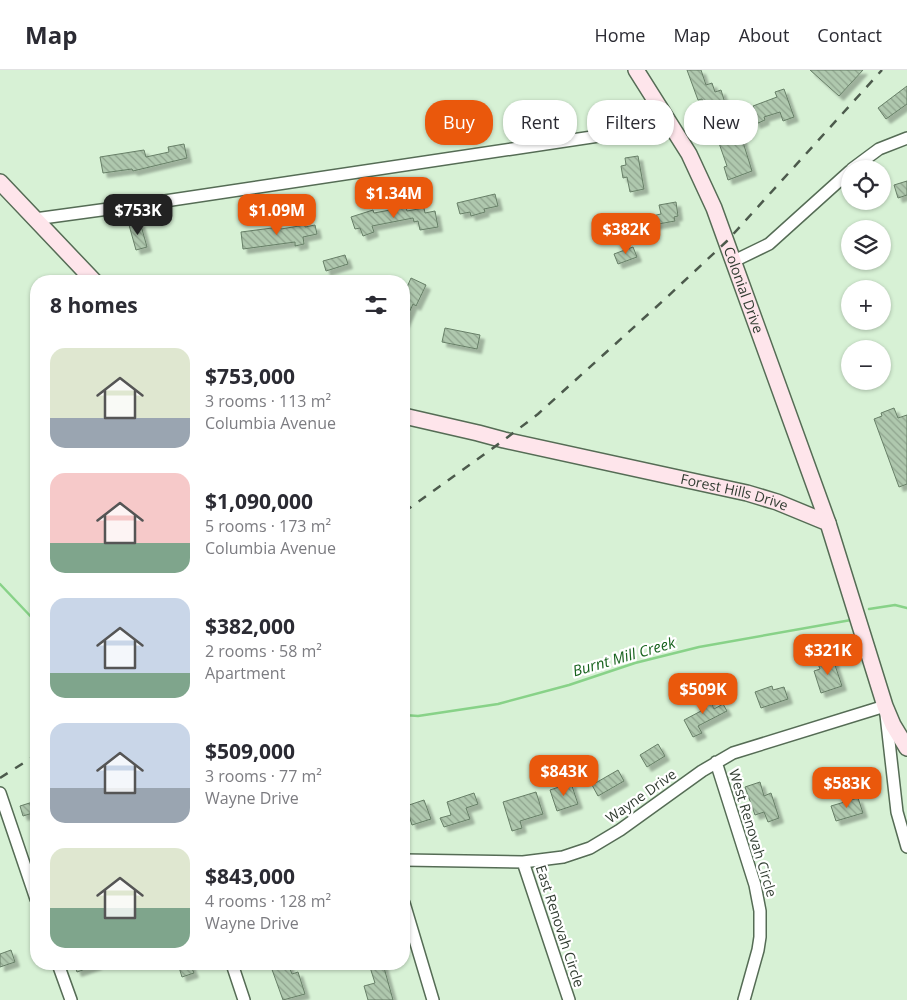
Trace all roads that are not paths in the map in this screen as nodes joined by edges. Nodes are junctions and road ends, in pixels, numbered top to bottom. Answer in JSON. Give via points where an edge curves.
{"nodes":[{"id":1,"x":636,"y":70,"type":"edge"},
{"id":2,"x":656,"y":100,"type":"edge"},
{"id":3,"x":674,"y":128,"type":"edge"},
{"id":4,"x":587,"y":138,"type":"edge"},
{"id":5,"x":907,"y":138,"type":"edge"},
{"id":6,"x":865,"y":160,"type":"edge"},
{"id":7,"x":841,"y":179,"type":"edge"},
{"id":8,"x":0,"y":182,"type":"edge"},
{"id":9,"x":35,"y":219,"type":"junction"},
{"id":10,"x":734,"y":261,"type":"junction"},
{"id":11,"x":88,"y":275,"type":"edge"},
{"id":12,"x":410,"y":417,"type":"edge"},
{"id":13,"x":828,"y":523,"type":"junction"},
{"id":14,"x":885,"y":706,"type":"junction"},
{"id":15,"x":907,"y":748,"type":"edge"},
{"id":16,"x":716,"y":762,"type":"junction"},
{"id":17,"x":0,"y":793,"type":"edge"},
{"id":18,"x":907,"y":847,"type":"edge"},
{"id":19,"x":410,"y":860,"type":"edge"},
{"id":20,"x":523,"y":862,"type":"junction"},
{"id":21,"x":30,"y":881,"type":"edge"},
{"id":22,"x":410,"y":923,"type":"edge"},
{"id":23,"x":60,"y":970,"type":"edge"},
{"id":24,"x":234,"y":970,"type":"edge"},
{"id":25,"x":71,"y":1000,"type":"edge"},
{"id":26,"x":244,"y":1000,"type":"edge"},
{"id":27,"x":433,"y":1000,"type":"edge"},
{"id":28,"x":568,"y":1000,"type":"edge"},
{"id":29,"x":744,"y":1000,"type":"edge"}],
"edges":[{"from":1,"to":2,"type":"street","name":"Colonial Drive"},
{"from":3,"to":10,"type":"street","name":"Colonial Drive","via":[[701,179]]},
{"from":4,"to":9,"type":"street"},
{"from":5,"to":6,"type":"street"},
{"from":7,"to":10,"type":"street","via":[[769,244]]},
{"from":8,"to":9,"type":"street"},
{"from":9,"to":11,"type":"street"},
{"from":10,"to":13,"type":"street","name":"Colonial Drive"},
{"from":12,"to":13,"type":"street","name":"Forest Hills Drive","via":[[747,493]]},
{"from":13,"to":14,"type":"street"},
{"from":14,"to":15,"type":"street"},
{"from":14,"to":16,"type":"street","name":"Wayne Drive","via":[[752,746]]},
{"from":14,"to":18,"type":"street","via":[[896,804]]},
{"from":16,"to":20,"type":"street","name":"Wayne Drive","via":[[590,848],[563,857]]},
{"from":16,"to":29,"type":"street","name":"West Renovah Circle","via":[[760,912],[758,950]]},
{"from":17,"to":21,"type":"street"},
{"from":19,"to":20,"type":"street","name":"Wayne Drive"},
{"from":20,"to":28,"type":"street","name":"East Renovah Circle"},
{"from":22,"to":27,"type":"street"},
{"from":23,"to":25,"type":"street"},
{"from":24,"to":26,"type":"street"}]}
